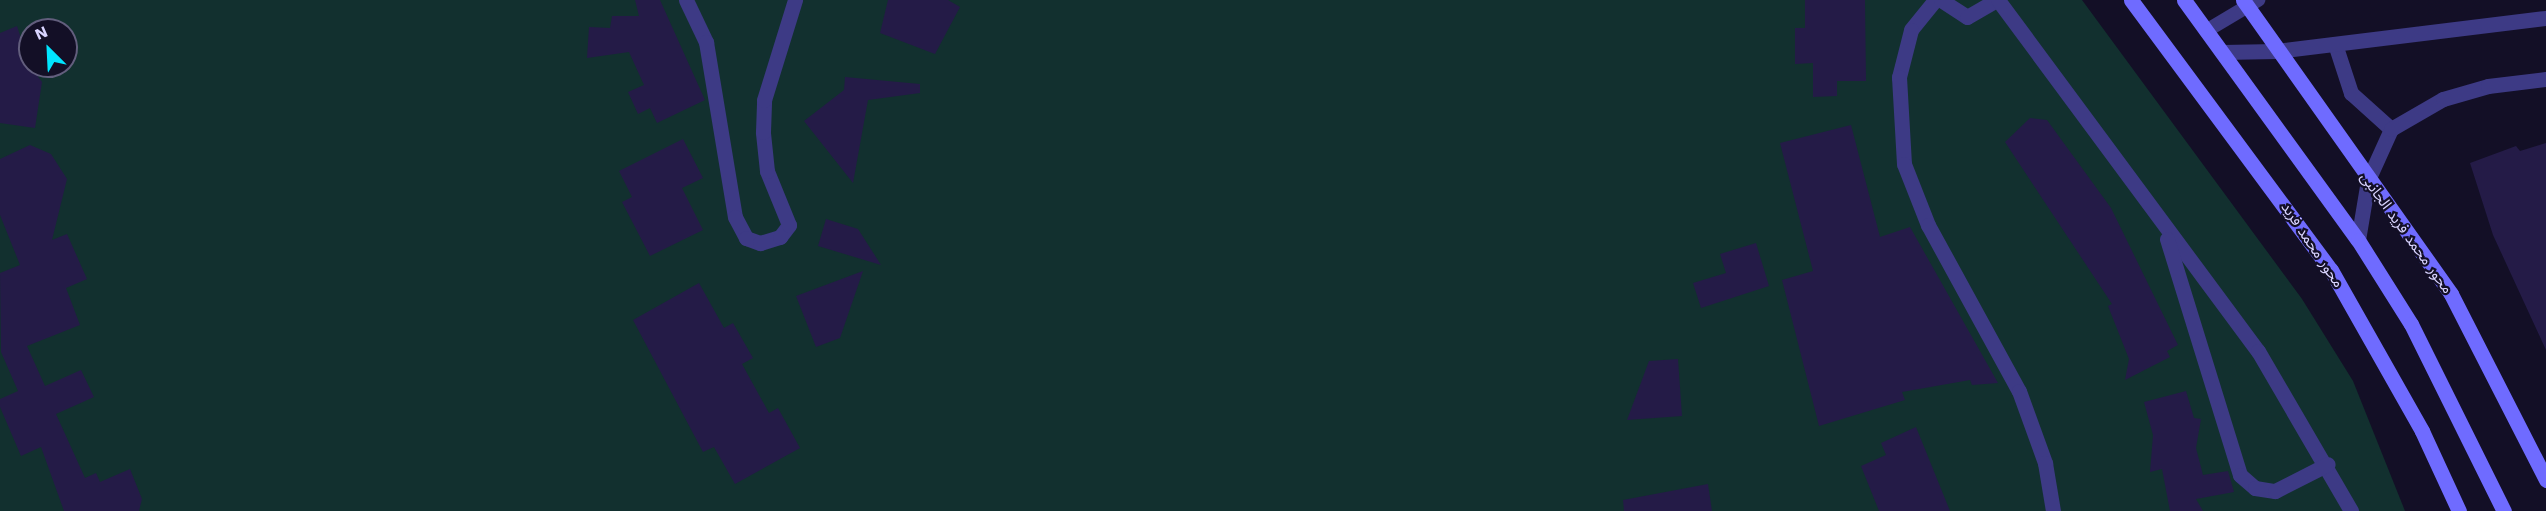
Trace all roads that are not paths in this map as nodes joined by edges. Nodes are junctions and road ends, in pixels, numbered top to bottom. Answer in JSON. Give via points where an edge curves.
{"nodes":[{"id":1,"x":686,"y":0,"type":"edge"},
{"id":2,"x":795,"y":0,"type":"edge"},
{"id":3,"x":1935,"y":0,"type":"edge"},
{"id":4,"x":1941,"y":0,"type":"edge"},
{"id":5,"x":1997,"y":0,"type":"edge"},
{"id":6,"x":2131,"y":0,"type":"edge"},
{"id":7,"x":2184,"y":0,"type":"edge"},
{"id":8,"x":2249,"y":2,"type":"edge"},
{"id":9,"x":2546,"y":18,"type":"edge"},
{"id":10,"x":2206,"y":31,"type":"junction"},
{"id":11,"x":2336,"y":44,"type":"junction"},
{"id":12,"x":2276,"y":51,"type":"junction"},
{"id":13,"x":2222,"y":52,"type":"junction"},
{"id":14,"x":2546,"y":79,"type":"edge"},
{"id":15,"x":2391,"y":129,"type":"junction"},
{"id":16,"x":2368,"y":180,"type":"junction"},
{"id":17,"x":2159,"y":220,"type":"junction"},
{"id":18,"x":2358,"y":240,"type":"junction"},
{"id":19,"x":2328,"y":464,"type":"junction"},
{"id":20,"x":2546,"y":480,"type":"edge"},
{"id":21,"x":2053,"y":511,"type":"edge"},
{"id":22,"x":2351,"y":511,"type":"edge"},
{"id":23,"x":2459,"y":511,"type":"edge"},
{"id":24,"x":2504,"y":511,"type":"edge"}],
"edges":[{"from":1,"to":2,"type":"street","via":[[706,42],[735,217],[746,238],[760,243],[780,237],[789,225],[766,171],[763,132],[764,100]]},
{"from":3,"to":21,"type":"street","via":[[1911,30],[1899,77],[1904,164],[1928,225],[2019,391],[2045,463]]},
{"from":4,"to":5,"type":"street","via":[[1955,14],[1967,17],[1990,9]]},
{"from":5,"to":17,"type":"street"},
{"from":6,"to":23,"type":"main road","name":"محور محمد فريد","via":[[2331,270],[2417,421]]},
{"from":7,"to":10,"type":"main road"},
{"from":8,"to":10,"type":"lane"},
{"from":8,"to":12,"type":"main road","name":"محور محمد فريد الجانبى"},
{"from":9,"to":11,"type":"street"},
{"from":10,"to":13,"type":"main road"},
{"from":11,"to":12,"type":"street"},
{"from":11,"to":15,"type":"street","via":[[2351,93]]},
{"from":12,"to":13,"type":"street"},
{"from":12,"to":16,"type":"main road","name":"محور محمد فريد الجانبى"},
{"from":13,"to":18,"type":"main road"},
{"from":14,"to":15,"type":"street","via":[[2487,86],[2443,99]]},
{"from":15,"to":16,"type":"street"},
{"from":16,"to":18,"type":"street"},
{"from":16,"to":20,"type":"main road","name":"محور محمد فريد الجانبى","via":[[2451,294]]},
{"from":17,"to":19,"type":"street","via":[[2258,351]]},
{"from":17,"to":19,"type":"street","via":[[2197,323],[2240,475],[2255,488],[2275,491]]},
{"from":18,"to":24,"type":"main road","via":[[2411,324]]},
{"from":19,"to":22,"type":"street"}]}
